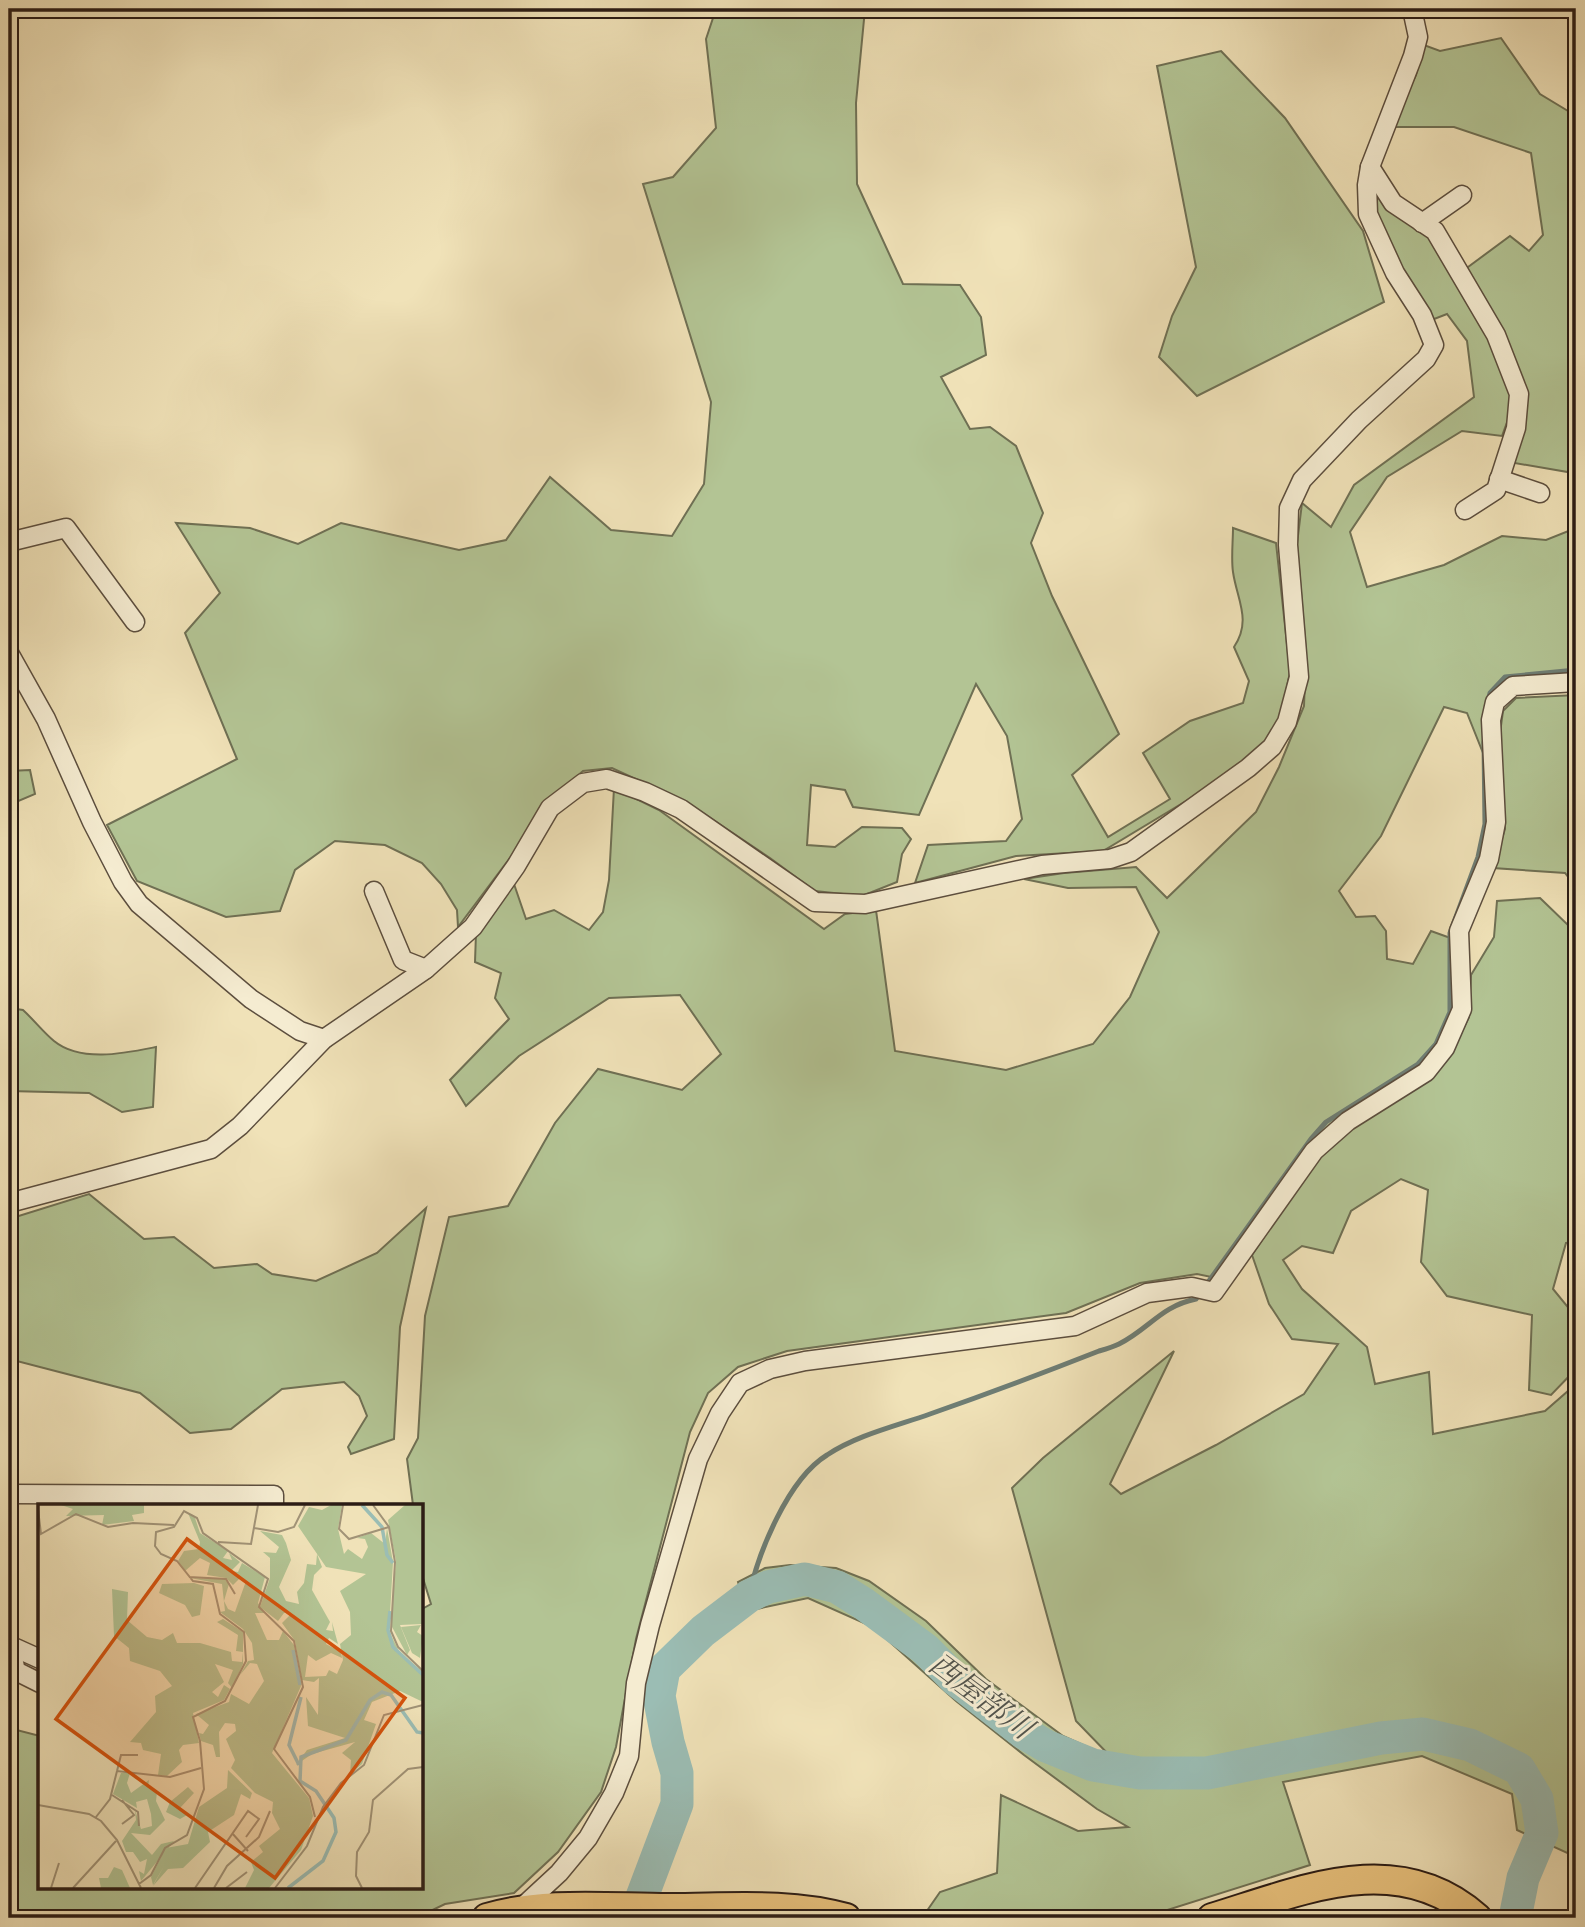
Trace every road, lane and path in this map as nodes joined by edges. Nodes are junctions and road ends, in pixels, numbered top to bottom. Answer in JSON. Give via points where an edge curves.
{"nodes":[{"id":1,"x":1412,"y":9,"type":"edge"},
{"id":2,"x":1370,"y":167,"type":"junction"},
{"id":3,"x":1462,"y":195,"type":"dead end"},
{"id":4,"x":1422,"y":223,"type":"junction"},
{"id":5,"x":1499,"y":479,"type":"junction"},
{"id":6,"x":1540,"y":494,"type":"dead end"},
{"id":7,"x":1465,"y":510,"type":"dead end"},
{"id":8,"x":9,"y":542,"type":"edge"},
{"id":9,"x":135,"y":622,"type":"dead end"},
{"id":10,"x":9,"y":653,"type":"edge"},
{"id":11,"x":1576,"y":682,"type":"edge"},
{"id":12,"x":374,"y":891,"type":"dead end"},
{"id":13,"x":426,"y":969,"type":"junction"},
{"id":14,"x":324,"y":1040,"type":"junction"},
{"id":15,"x":9,"y":1203,"type":"edge"},
{"id":16,"x":9,"y":1494,"type":"edge"},
{"id":17,"x":78,"y":1500,"type":"edge"},
{"id":18,"x":274,"y":1504,"type":"edge"},
{"id":19,"x":10,"y":1645,"type":"edge"},
{"id":20,"x":38,"y":1658,"type":"edge"},
{"id":21,"x":38,"y":1683,"type":"edge"},
{"id":22,"x":519,"y":1910,"type":"junction"},
{"id":23,"x":1473,"y":1914,"type":"edge"},
{"id":24,"x":487,"y":1918,"type":"edge"},
{"id":25,"x":846,"y":1918,"type":"edge"},
{"id":26,"x":1212,"y":1918,"type":"edge"}],
"edges":[{"from":1,"to":2,"type":"street","via":[[1418,37],[1413,56]]},
{"from":2,"to":4,"type":"street","via":[[1393,204]]},
{"from":2,"to":13,"type":"street","via":[[1368,214],[1434,345],[1426,359],[1302,480],[1289,508],[1299,677],[1287,722],[1272,747],[1248,768],[1131,852],[1110,859],[1042,865],[865,904],[815,902],[681,808],[607,779],[583,783],[550,808],[473,927]]},
{"from":3,"to":4,"type":"street"},
{"from":4,"to":5,"type":"street","via":[[1436,231],[1496,335],[1519,394],[1516,428]]},
{"from":5,"to":6,"type":"street"},
{"from":5,"to":7,"type":"street","via":[[1496,490]]},
{"from":8,"to":9,"type":"street","via":[[66,528]]},
{"from":10,"to":14,"type":"street","via":[[46,719],[123,882],[139,904],[251,999],[300,1031]]},
{"from":11,"to":22,"type":"street","via":[[1513,686],[1495,702],[1491,720],[1496,822],[1489,859],[1459,931],[1462,1009],[1445,1048],[1426,1072],[1348,1121],[1314,1151],[1214,1292],[1192,1287],[1147,1293],[1075,1326],[805,1361],[770,1369],[740,1383],[698,1459],[650,1625],[636,1683],[629,1756],[614,1793],[588,1838]]},
{"from":12,"to":13,"type":"street","via":[[403,960]]},
{"from":13,"to":14,"type":"street"},
{"from":14,"to":15,"type":"street","via":[[240,1126],[211,1149]]},
{"from":16,"to":17,"type":"street"},
{"from":17,"to":18,"type":"street","via":[[274,1495]]},
{"from":19,"to":20,"type":"street"},
{"from":19,"to":21,"type":"street","via":[[16,1671]]},
{"from":22,"to":24,"type":"main road"},
{"from":22,"to":25,"type":"main road","via":[[785,1909]]},
{"from":23,"to":26,"type":"main road","via":[[1429,1887],[1393,1879],[1353,1879]]}]}
